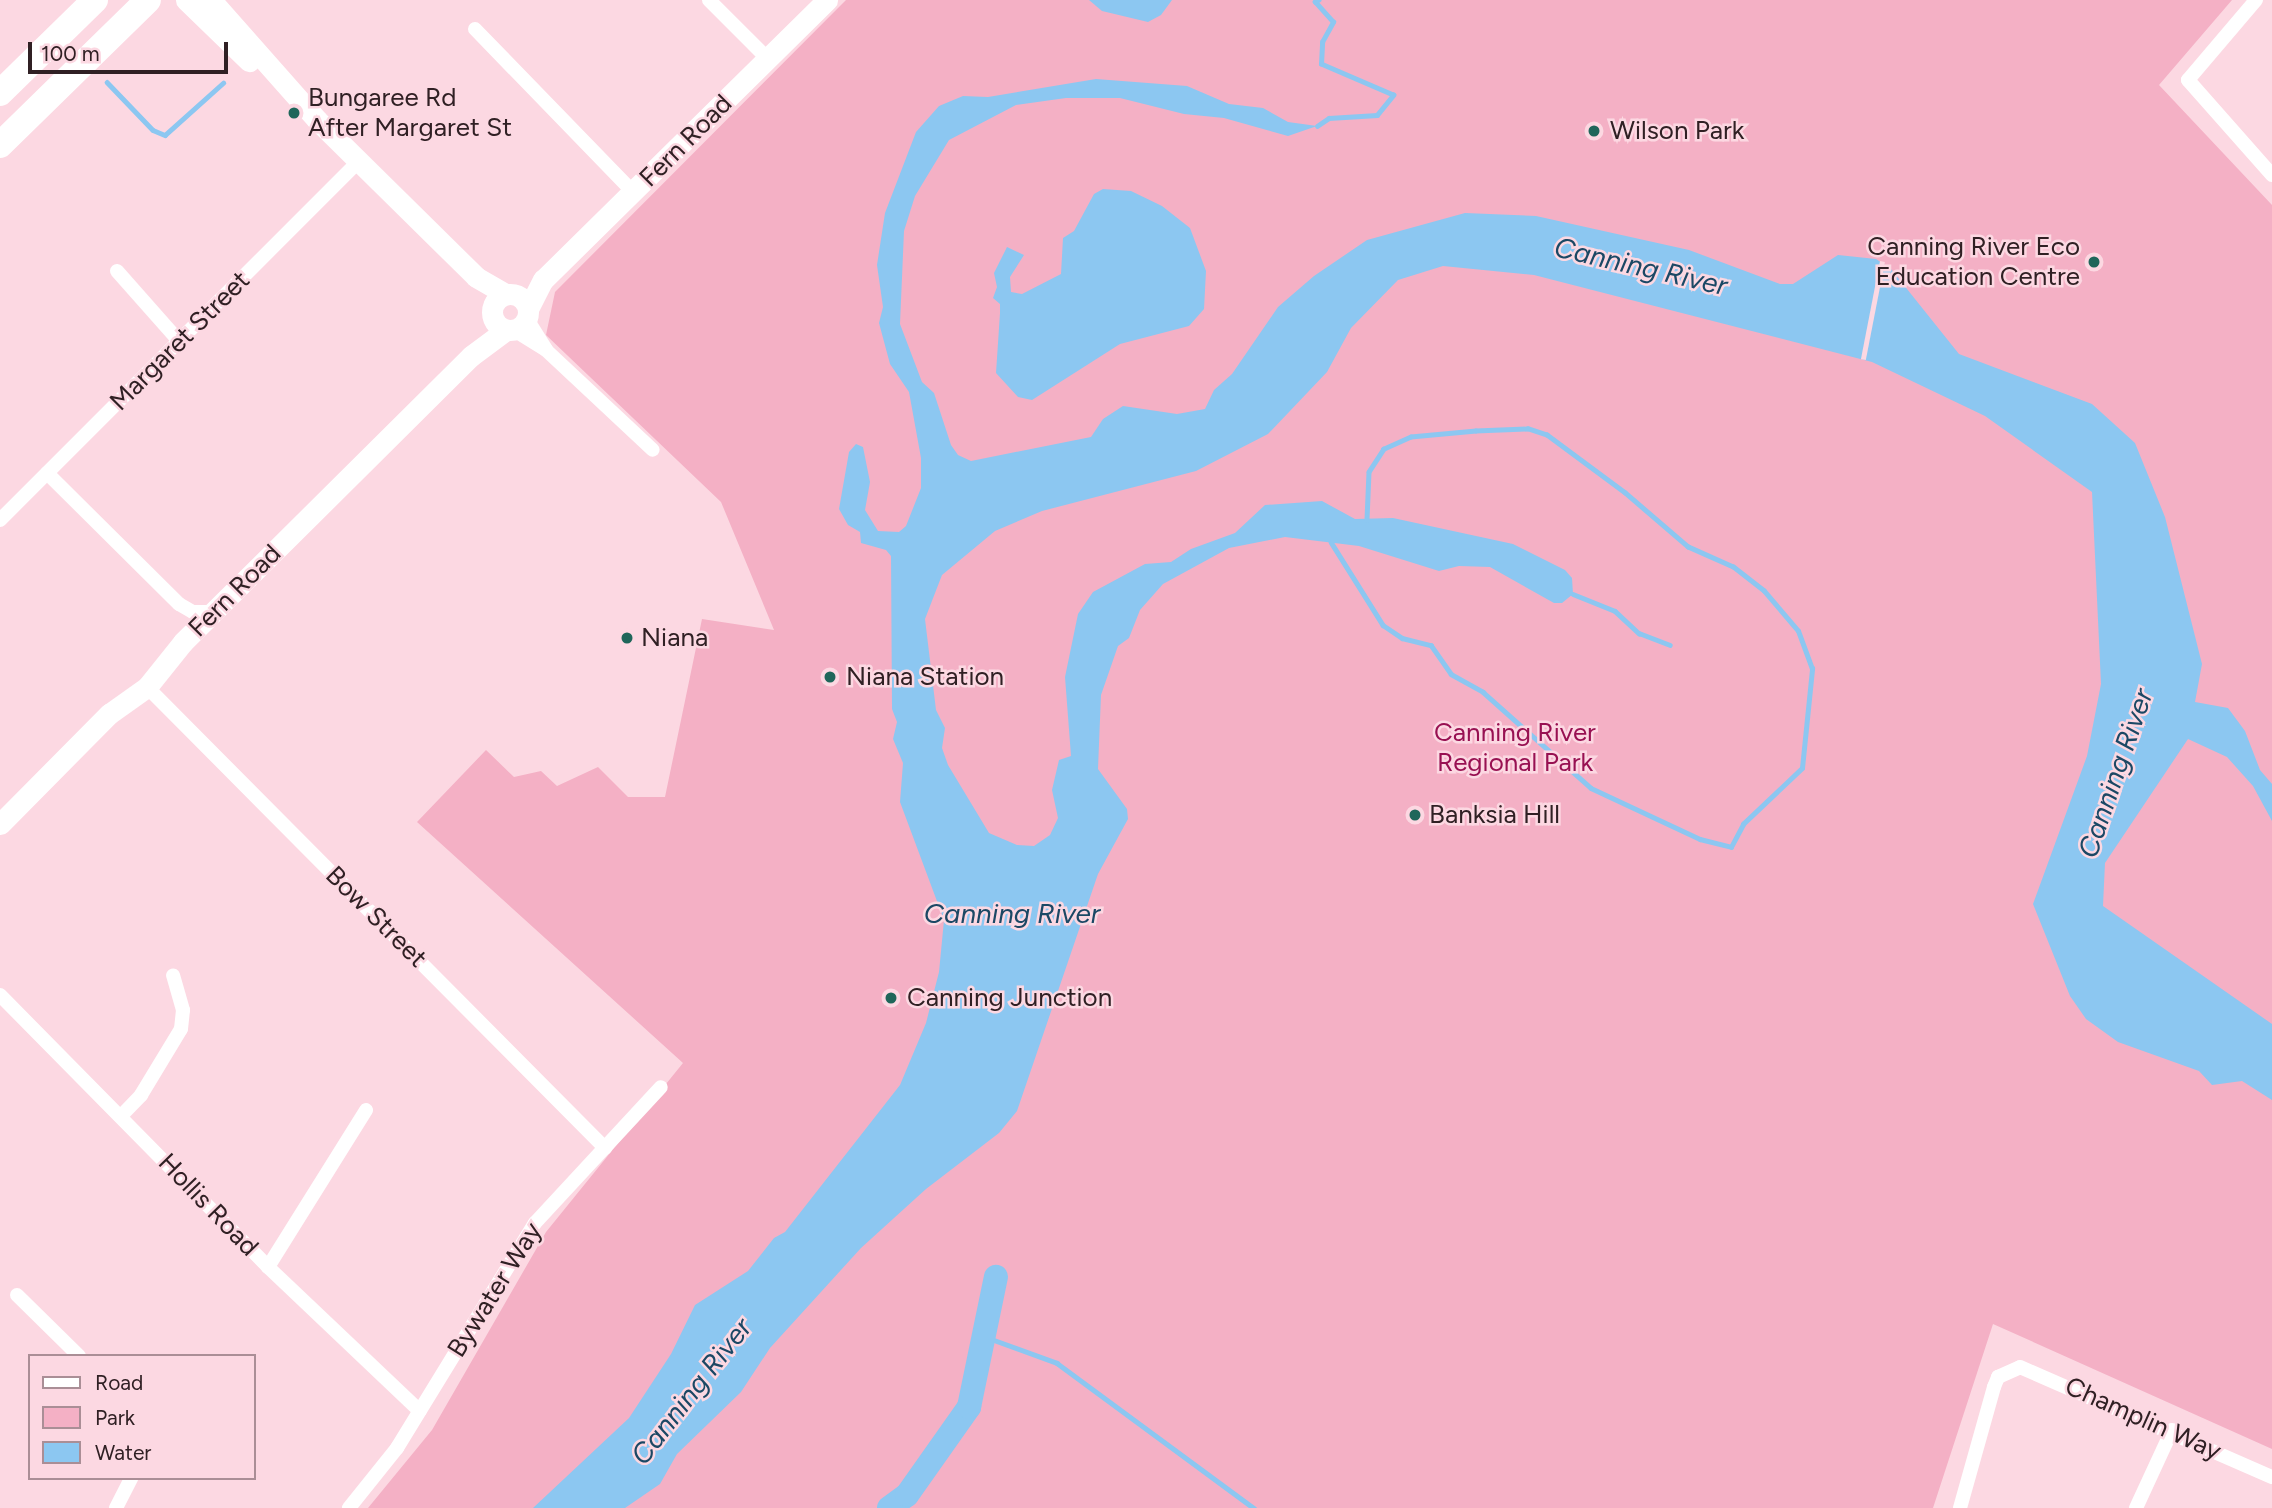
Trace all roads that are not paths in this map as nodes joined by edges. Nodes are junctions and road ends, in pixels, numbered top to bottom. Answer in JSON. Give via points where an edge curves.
{"nodes":[{"id":1,"x":95,"y":0,"type":"edge"},
{"id":2,"x":148,"y":0,"type":"edge"},
{"id":3,"x":186,"y":0,"type":"edge"},
{"id":4,"x":211,"y":0,"type":"edge"},
{"id":5,"x":709,"y":0,"type":"edge"},
{"id":6,"x":827,"y":0,"type":"edge"},
{"id":7,"x":2256,"y":0,"type":"edge"},
{"id":8,"x":475,"y":29,"type":"dead end"},
{"id":9,"x":768,"y":59,"type":"junction"},
{"id":10,"x":0,"y":93,"type":"edge"},
{"id":11,"x":296,"y":99,"type":"junction"},
{"id":12,"x":0,"y":145,"type":"edge"},
{"id":13,"x":359,"y":161,"type":"junction"},
{"id":14,"x":2272,"y":175,"type":"edge"},
{"id":15,"x":634,"y":193,"type":"junction"},
{"id":16,"x":117,"y":271,"type":"dead end"},
{"id":17,"x":510,"y":313,"type":"junction"},
{"id":18,"x":179,"y":341,"type":"junction"},
{"id":19,"x":653,"y":450,"type":"dead end"},
{"id":20,"x":47,"y":473,"type":"junction"},
{"id":21,"x":0,"y":520,"type":"edge"},
{"id":22,"x":215,"y":612,"type":"junction"},
{"id":23,"x":147,"y":687,"type":"junction"},
{"id":24,"x":0,"y":824,"type":"edge"},
{"id":25,"x":173,"y":975,"type":"dead end"},
{"id":26,"x":2,"y":1001,"type":"edge"},
{"id":27,"x":661,"y":1087,"type":"dead end"},
{"id":28,"x":366,"y":1110,"type":"dead end"},
{"id":29,"x":121,"y":1116,"type":"junction"},
{"id":30,"x":605,"y":1147,"type":"junction"},
{"id":31,"x":268,"y":1268,"type":"junction"},
{"id":32,"x":17,"y":1295,"type":"dead end"},
{"id":33,"x":77,"y":1354,"type":"edge"},
{"id":34,"x":421,"y":1411,"type":"junction"},
{"id":35,"x":2172,"y":1430,"type":"junction"},
{"id":36,"x":2272,"y":1477,"type":"edge"},
{"id":37,"x":130,"y":1480,"type":"edge"},
{"id":38,"x":116,"y":1508,"type":"edge"},
{"id":39,"x":349,"y":1508,"type":"edge"},
{"id":40,"x":1960,"y":1508,"type":"edge"},
{"id":41,"x":2136,"y":1508,"type":"edge"}],
"edges":[{"from":1,"to":10,"type":"highway"},
{"from":2,"to":12,"type":"highway"},
{"from":3,"to":11,"type":"street","via":[[278,89]]},
{"from":4,"to":11,"type":"street"},
{"from":5,"to":9,"type":"street"},
{"from":6,"to":9,"type":"street","name":"Fern Road"},
{"from":7,"to":14,"type":"street","via":[[2188,80]]},
{"from":8,"to":15,"type":"street"},
{"from":9,"to":15,"type":"street","name":"Fern Road"},
{"from":11,"to":13,"type":"street"},
{"from":13,"to":17,"type":"street"},
{"from":13,"to":18,"type":"street","name":"Margaret Street"},
{"from":15,"to":17,"type":"street","name":"Fern Road"},
{"from":16,"to":18,"type":"street"},
{"from":17,"to":19,"type":"street"},
{"from":17,"to":22,"type":"street","name":"Fern Road"},
{"from":18,"to":20,"type":"street","name":"Margaret Street"},
{"from":20,"to":21,"type":"street","name":"Margaret Street"},
{"from":20,"to":22,"type":"street","via":[[179,604],[193,612]]},
{"from":22,"to":23,"type":"street","name":"Fern Road"},
{"from":23,"to":24,"type":"street","name":"Fern Road","via":[[109,714]]},
{"from":23,"to":30,"type":"street","name":"Bow Street"},
{"from":25,"to":29,"type":"street","via":[[183,1010],[181,1029],[141,1096]]},
{"from":26,"to":29,"type":"street","name":"Hollis Road"},
{"from":27,"to":30,"type":"street","name":"Bywater Way"},
{"from":28,"to":31,"type":"street"},
{"from":29,"to":31,"type":"street","name":"Hollis Road"},
{"from":30,"to":34,"type":"street","name":"Bywater Way","via":[[535,1223]]},
{"from":31,"to":34,"type":"street","name":"Hollis Road"},
{"from":32,"to":33,"type":"street"},
{"from":34,"to":39,"type":"street","name":"Bywater Way"},
{"from":35,"to":36,"type":"street","name":"Champlin Way"},
{"from":35,"to":40,"type":"street","name":"Champlin Way","via":[[2031,1370],[2012,1368],[1998,1377],[1994,1387]]},
{"from":35,"to":41,"type":"street"},
{"from":37,"to":38,"type":"street"}]}
